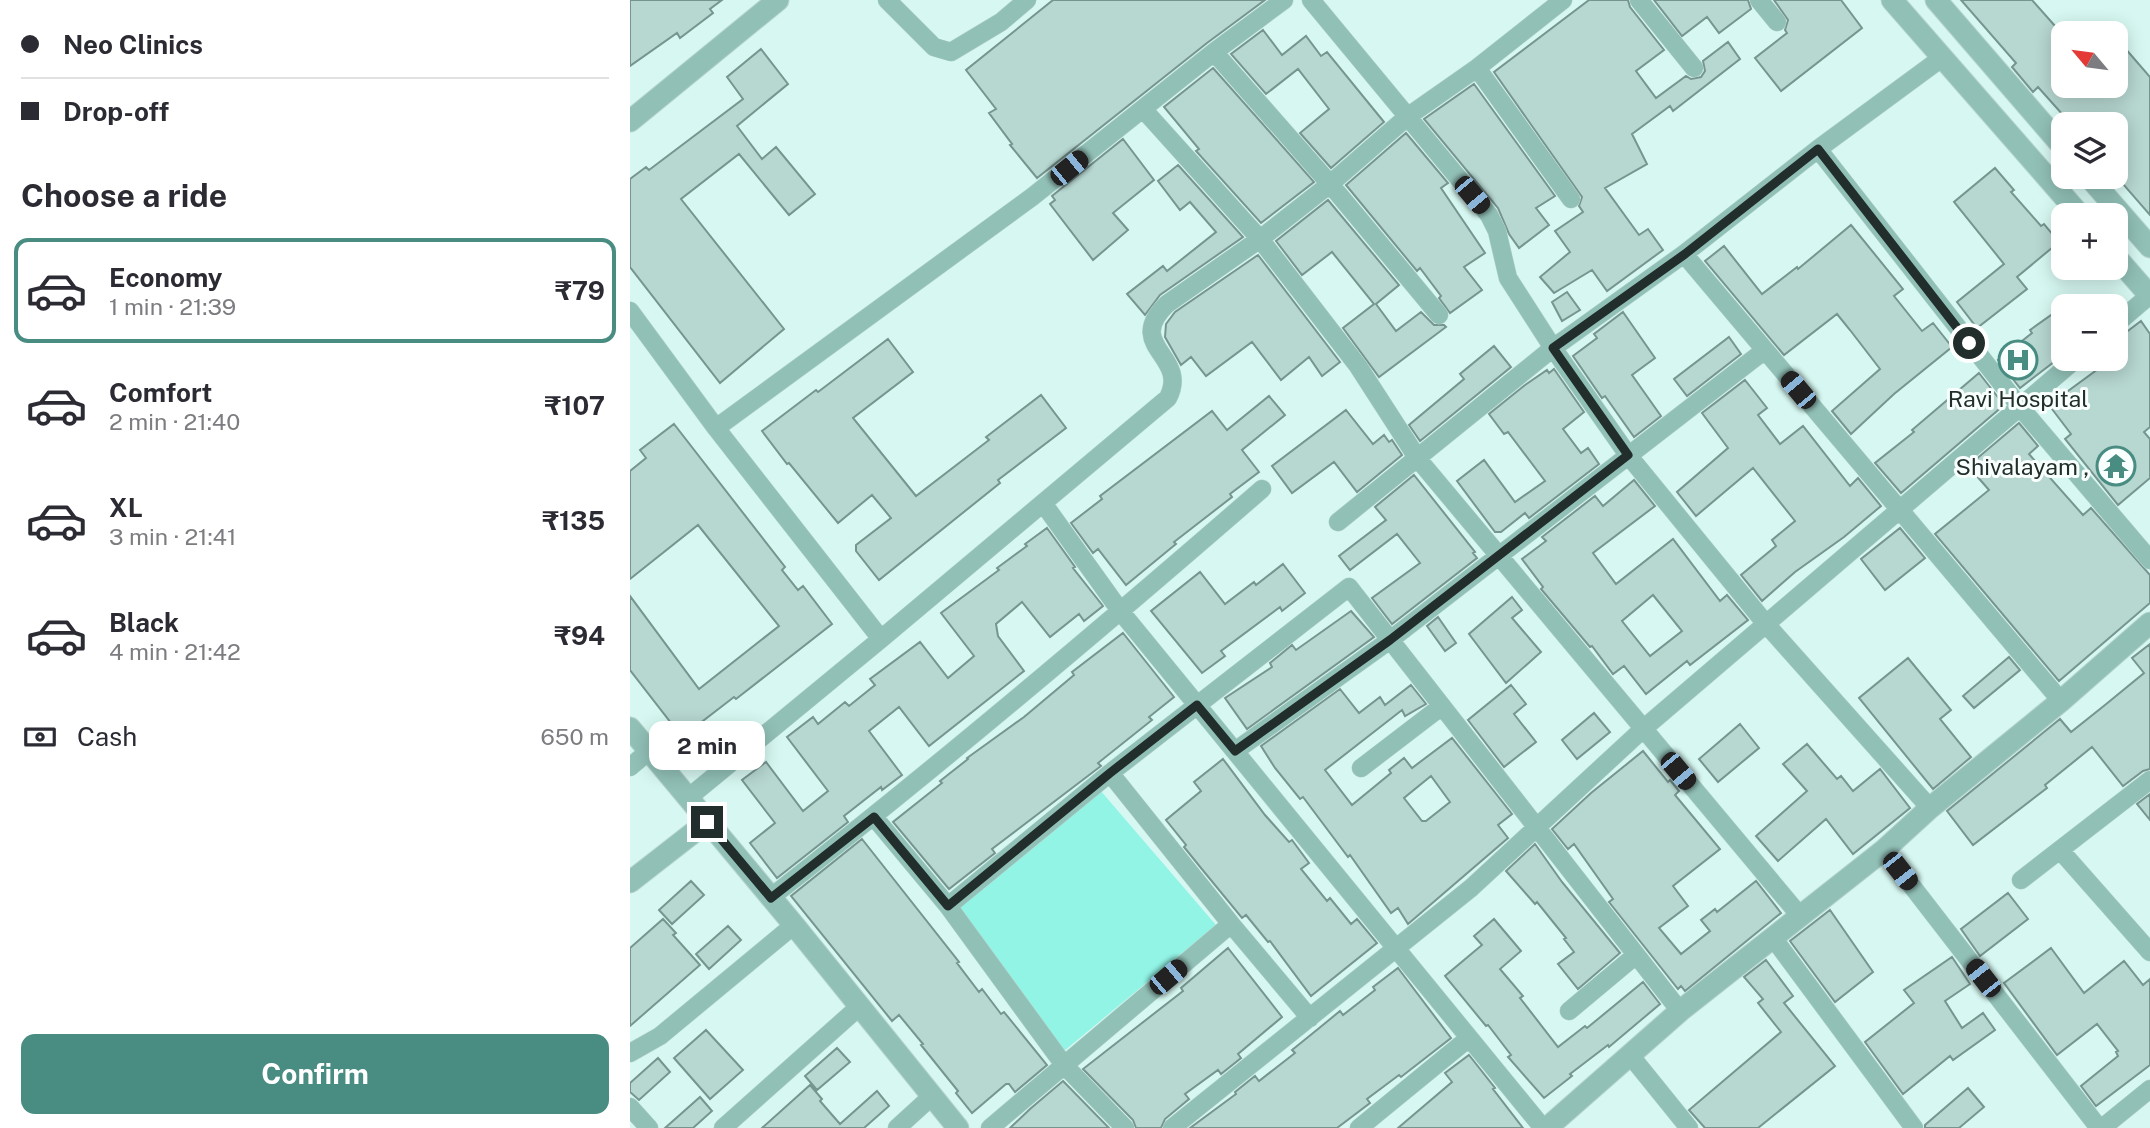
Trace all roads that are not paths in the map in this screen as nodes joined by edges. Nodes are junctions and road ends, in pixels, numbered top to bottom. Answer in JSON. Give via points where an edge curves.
{"nodes":[{"id":1,"x":778,"y":0,"type":"edge"},
{"id":2,"x":887,"y":0,"type":"edge"},
{"id":3,"x":1027,"y":0,"type":"edge"},
{"id":4,"x":1284,"y":0,"type":"edge"},
{"id":5,"x":1311,"y":0,"type":"edge"},
{"id":6,"x":1563,"y":0,"type":"edge"},
{"id":7,"x":1639,"y":0,"type":"edge"},
{"id":8,"x":1759,"y":0,"type":"edge"},
{"id":9,"x":1892,"y":0,"type":"edge"},
{"id":10,"x":1936,"y":0,"type":"edge"},
{"id":11,"x":1777,"y":22,"type":"dead end"},
{"id":12,"x":1214,"y":52,"type":"junction"},
{"id":13,"x":1943,"y":57,"type":"junction"},
{"id":14,"x":1477,"y":68,"type":"junction"},
{"id":15,"x":1694,"y":68,"type":"dead end"},
{"id":16,"x":1143,"y":109,"type":"junction"},
{"id":17,"x":1407,"y":117,"type":"junction"},
{"id":18,"x":630,"y":121,"type":"edge"},
{"id":19,"x":2051,"y":133,"type":"edge"},
{"id":20,"x":1818,"y":149,"type":"junction"},
{"id":21,"x":1330,"y":184,"type":"junction"},
{"id":22,"x":2099,"y":189,"type":"edge"},
{"id":23,"x":1571,"y":200,"type":"dead end"},
{"id":24,"x":2070,"y":203,"type":"edge"},
{"id":25,"x":1260,"y":239,"type":"junction"},
{"id":26,"x":2150,"y":247,"type":"edge"},
{"id":27,"x":1685,"y":254,"type":"junction"},
{"id":28,"x":2128,"y":270,"type":"edge"},
{"id":29,"x":2150,"y":295,"type":"edge"},
{"id":30,"x":630,"y":311,"type":"edge"},
{"id":31,"x":2128,"y":314,"type":"edge"},
{"id":32,"x":1439,"y":315,"type":"dead end"},
{"id":33,"x":1553,"y":348,"type":"junction"},
{"id":34,"x":1765,"y":350,"type":"junction"},
{"id":35,"x":2062,"y":371,"type":"edge"},
{"id":36,"x":2020,"y":407,"type":"junction"},
{"id":37,"x":716,"y":428,"type":"junction"},
{"id":38,"x":1628,"y":455,"type":"junction"},
{"id":39,"x":1418,"y":459,"type":"junction"},
{"id":40,"x":1262,"y":489,"type":"dead end"},
{"id":41,"x":1043,"y":503,"type":"junction"},
{"id":42,"x":1899,"y":511,"type":"junction"},
{"id":43,"x":1338,"y":522,"type":"dead end"},
{"id":44,"x":1499,"y":556,"type":"junction"},
{"id":45,"x":2150,"y":560,"type":"edge"},
{"id":46,"x":1121,"y":612,"type":"junction"},
{"id":47,"x":2150,"y":623,"type":"edge"},
{"id":48,"x":1766,"y":624,"type":"junction"},
{"id":49,"x":881,"y":639,"type":"junction"},
{"id":50,"x":1390,"y":640,"type":"junction"},
{"id":51,"x":2061,"y":701,"type":"junction"},
{"id":52,"x":1197,"y":705,"type":"junction"},
{"id":53,"x":1442,"y":706,"type":"junction"},
{"id":54,"x":630,"y":728,"type":"edge"},
{"id":55,"x":1643,"y":729,"type":"junction"},
{"id":56,"x":649,"y":751,"type":"junction"},
{"id":57,"x":1235,"y":751,"type":"junction"},
{"id":58,"x":630,"y":768,"type":"edge"},
{"id":59,"x":1361,"y":768,"type":"dead end"},
{"id":60,"x":1110,"y":773,"type":"junction"},
{"id":61,"x":2150,"y":780,"type":"edge"},
{"id":62,"x":688,"y":798,"type":"junction"},
{"id":63,"x":1930,"y":808,"type":"junction"},
{"id":64,"x":874,"y":817,"type":"junction"},
{"id":65,"x":707,"y":822,"type":"junction"},
{"id":66,"x":1536,"y":827,"type":"junction"},
{"id":67,"x":1884,"y":850,"type":"junction"},
{"id":68,"x":2060,"y":850,"type":"junction"},
{"id":69,"x":2021,"y":880,"type":"dead end"},
{"id":70,"x":630,"y":882,"type":"edge"},
{"id":71,"x":771,"y":898,"type":"junction"},
{"id":72,"x":948,"y":906,"type":"junction"},
{"id":73,"x":1801,"y":917,"type":"junction"},
{"id":74,"x":794,"y":925,"type":"junction"},
{"id":75,"x":1231,"y":925,"type":"junction"},
{"id":76,"x":1774,"y":939,"type":"junction"},
{"id":77,"x":1396,"y":949,"type":"junction"},
{"id":78,"x":2150,"y":952,"type":"edge"},
{"id":79,"x":1636,"y":955,"type":"junction"},
{"id":80,"x":860,"y":1006,"type":"junction"},
{"id":81,"x":1569,"y":1011,"type":"dead end"},
{"id":82,"x":1680,"y":1012,"type":"junction"},
{"id":83,"x":1310,"y":1018,"type":"junction"},
{"id":84,"x":1469,"y":1038,"type":"junction"},
{"id":85,"x":630,"y":1053,"type":"edge"},
{"id":86,"x":1630,"y":1055,"type":"junction"},
{"id":87,"x":1064,"y":1065,"type":"junction"},
{"id":88,"x":2150,"y":1089,"type":"edge"},
{"id":89,"x":931,"y":1097,"type":"junction"},
{"id":90,"x":630,"y":1107,"type":"edge"},
{"id":91,"x":649,"y":1128,"type":"edge"},
{"id":92,"x":723,"y":1128,"type":"edge"},
{"id":93,"x":897,"y":1128,"type":"edge"},
{"id":94,"x":958,"y":1128,"type":"edge"},
{"id":95,"x":990,"y":1128,"type":"edge"},
{"id":96,"x":1125,"y":1128,"type":"edge"},
{"id":97,"x":1172,"y":1128,"type":"edge"},
{"id":98,"x":1359,"y":1128,"type":"edge"},
{"id":99,"x":1545,"y":1128,"type":"edge"},
{"id":100,"x":1689,"y":1128,"type":"edge"},
{"id":101,"x":1914,"y":1128,"type":"edge"},
{"id":102,"x":2100,"y":1128,"type":"edge"}],
"edges":[{"from":1,"to":18,"type":"street"},
{"from":2,"to":3,"type":"street","via":[[934,47],[951,52]]},
{"from":4,"to":12,"type":"street"},
{"from":5,"to":17,"type":"street"},
{"from":6,"to":14,"type":"street"},
{"from":7,"to":15,"type":"street"},
{"from":8,"to":11,"type":"street"},
{"from":9,"to":13,"type":"street"},
{"from":10,"to":19,"type":"street"},
{"from":12,"to":16,"type":"street"},
{"from":12,"to":21,"type":"street"},
{"from":13,"to":20,"type":"street"},
{"from":13,"to":24,"type":"street"},
{"from":14,"to":17,"type":"street"},
{"from":14,"to":23,"type":"street"},
{"from":16,"to":25,"type":"street"},
{"from":16,"to":37,"type":"street","via":[[1032,197]]},
{"from":17,"to":21,"type":"street"},
{"from":17,"to":33,"type":"street","via":[[1489,215],[1508,278]]},
{"from":20,"to":27,"type":"street"},
{"from":20,"to":36,"type":"street"},
{"from":21,"to":25,"type":"street"},
{"from":21,"to":32,"type":"street"},
{"from":22,"to":26,"type":"street"},
{"from":25,"to":39,"type":"street","via":[[1358,366]]},
{"from":25,"to":41,"type":"street","via":[[1155,315],[1150,327],[1153,340],[1174,374],[1168,398]]},
{"from":27,"to":33,"type":"street"},
{"from":27,"to":34,"type":"street"},
{"from":28,"to":29,"type":"street"},
{"from":29,"to":31,"type":"street"},
{"from":30,"to":37,"type":"street"},
{"from":33,"to":38,"type":"street"},
{"from":33,"to":39,"type":"street"},
{"from":34,"to":38,"type":"street"},
{"from":34,"to":42,"type":"street"},
{"from":35,"to":36,"type":"street"},
{"from":36,"to":42,"type":"street"},
{"from":36,"to":45,"type":"street"},
{"from":37,"to":49,"type":"street"},
{"from":38,"to":44,"type":"street"},
{"from":38,"to":48,"type":"street"},
{"from":39,"to":43,"type":"street"},
{"from":39,"to":44,"type":"street"},
{"from":40,"to":46,"type":"street"},
{"from":41,"to":46,"type":"street"},
{"from":41,"to":49,"type":"street"},
{"from":42,"to":48,"type":"street"},
{"from":42,"to":51,"type":"street"},
{"from":44,"to":50,"type":"street"},
{"from":44,"to":55,"type":"street"},
{"from":46,"to":52,"type":"street"},
{"from":46,"to":64,"type":"street"},
{"from":47,"to":51,"type":"street"},
{"from":48,"to":55,"type":"street"},
{"from":48,"to":63,"type":"street"},
{"from":49,"to":62,"type":"street"},
{"from":50,"to":52,"type":"street","via":[[1349,587]]},
{"from":50,"to":53,"type":"street"},
{"from":50,"to":57,"type":"street"},
{"from":51,"to":63,"type":"street"},
{"from":52,"to":57,"type":"street"},
{"from":52,"to":60,"type":"street"},
{"from":53,"to":59,"type":"street"},
{"from":53,"to":66,"type":"street"},
{"from":54,"to":56,"type":"street"},
{"from":55,"to":66,"type":"street"},
{"from":55,"to":73,"type":"street"},
{"from":56,"to":58,"type":"street"},
{"from":56,"to":62,"type":"street"},
{"from":57,"to":77,"type":"street"},
{"from":60,"to":72,"type":"street"},
{"from":60,"to":75,"type":"street"},
{"from":61,"to":68,"type":"street"},
{"from":62,"to":65,"type":"street"},
{"from":63,"to":67,"type":"street"},
{"from":64,"to":71,"type":"street"},
{"from":64,"to":72,"type":"street"},
{"from":65,"to":70,"type":"street"},
{"from":65,"to":71,"type":"street"},
{"from":66,"to":77,"type":"street"},
{"from":66,"to":79,"type":"street"},
{"from":67,"to":73,"type":"street"},
{"from":67,"to":102,"type":"street"},
{"from":68,"to":69,"type":"street"},
{"from":68,"to":78,"type":"street"},
{"from":71,"to":74,"type":"street"},
{"from":72,"to":87,"type":"street"},
{"from":73,"to":76,"type":"street"},
{"from":74,"to":80,"type":"street"},
{"from":74,"to":85,"type":"street","via":[[660,1036]]},
{"from":75,"to":83,"type":"street"},
{"from":75,"to":87,"type":"street"},
{"from":76,"to":82,"type":"street"},
{"from":76,"to":101,"type":"street"},
{"from":77,"to":83,"type":"street"},
{"from":77,"to":84,"type":"street"},
{"from":79,"to":81,"type":"street"},
{"from":79,"to":82,"type":"street"},
{"from":80,"to":89,"type":"street"},
{"from":80,"to":92,"type":"street"},
{"from":82,"to":86,"type":"street"},
{"from":83,"to":97,"type":"street"},
{"from":84,"to":98,"type":"street"},
{"from":84,"to":99,"type":"street"},
{"from":86,"to":99,"type":"street"},
{"from":86,"to":100,"type":"street"},
{"from":87,"to":95,"type":"street"},
{"from":87,"to":96,"type":"street"},
{"from":88,"to":102,"type":"street"},
{"from":89,"to":93,"type":"street"},
{"from":89,"to":94,"type":"street"},
{"from":90,"to":91,"type":"street"}]}
